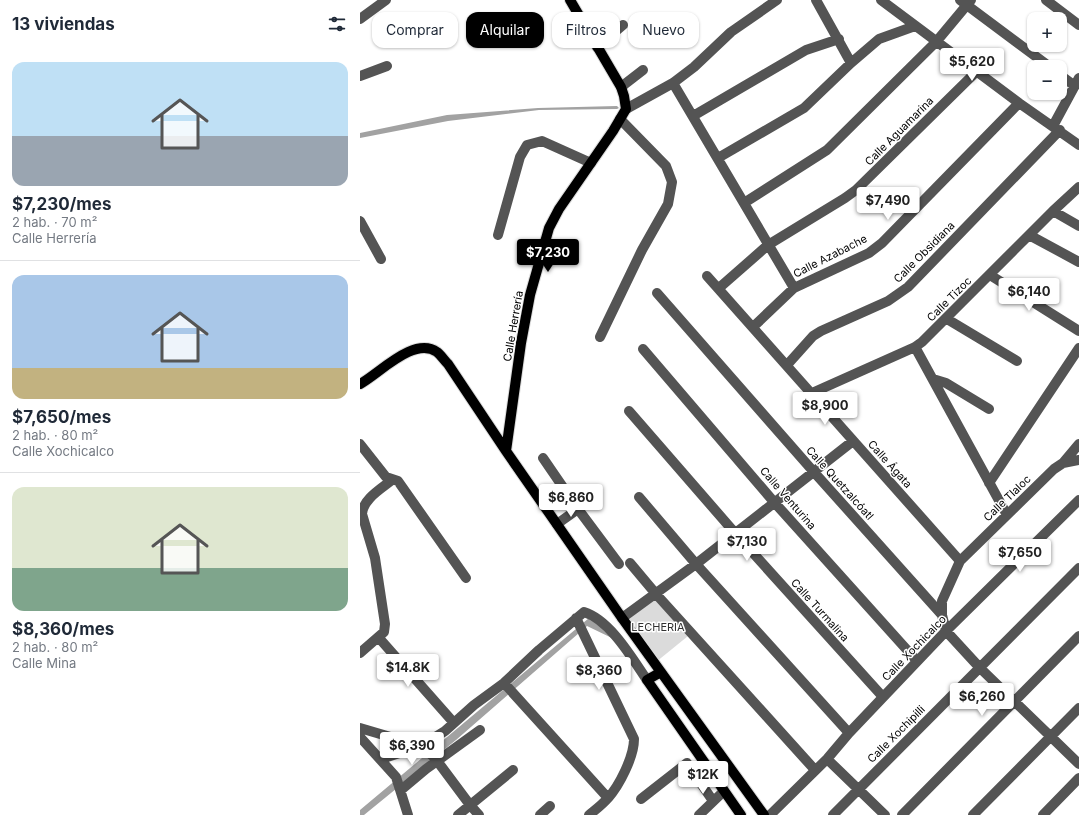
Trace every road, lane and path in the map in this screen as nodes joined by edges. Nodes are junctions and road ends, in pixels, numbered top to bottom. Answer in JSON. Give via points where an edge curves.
{"nodes":[{"id":1,"x":386,"y":0,"type":"edge"},
{"id":2,"x":571,"y":0,"type":"edge"},
{"id":3,"x":777,"y":0,"type":"edge"},
{"id":4,"x":816,"y":0,"type":"edge"},
{"id":5,"x":881,"y":0,"type":"edge"},
{"id":6,"x":1046,"y":0,"type":"edge"},
{"id":7,"x":966,"y":2,"type":"edge"},
{"id":8,"x":578,"y":12,"type":"edge"},
{"id":9,"x":360,"y":19,"type":"edge"},
{"id":10,"x":623,"y":25,"type":"dead end"},
{"id":11,"x":1079,"y":25,"type":"edge"},
{"id":12,"x":915,"y":26,"type":"junction"},
{"id":13,"x":620,"y":28,"type":"edge"},
{"id":14,"x":839,"y":39,"type":"junction"},
{"id":15,"x":936,"y":42,"type":"junction"},
{"id":16,"x":599,"y":48,"type":"edge"},
{"id":17,"x":1041,"y":60,"type":"edge"},
{"id":18,"x":851,"y":63,"type":"junction"},
{"id":19,"x":387,"y":66,"type":"dead end"},
{"id":20,"x":643,"y":70,"type":"dead end"},
{"id":21,"x":976,"y":72,"type":"junction"},
{"id":22,"x":360,"y":76,"type":"edge"},
{"id":23,"x":1067,"y":77,"type":"edge"},
{"id":24,"x":1078,"y":81,"type":"edge"},
{"id":25,"x":672,"y":83,"type":"junction"},
{"id":26,"x":621,"y":87,"type":"junction"},
{"id":27,"x":1018,"y":103,"type":"junction"},
{"id":28,"x":626,"y":109,"type":"junction"},
{"id":29,"x":693,"y":116,"type":"junction"},
{"id":30,"x":620,"y":119,"type":"junction"},
{"id":31,"x":1056,"y":128,"type":"junction"},
{"id":32,"x":1079,"y":145,"type":"edge"},
{"id":33,"x":718,"y":158,"type":"junction"},
{"id":34,"x":591,"y":164,"type":"junction"},
{"id":35,"x":1079,"y":187,"type":"edge"},
{"id":36,"x":744,"y":204,"type":"junction"},
{"id":37,"x":1053,"y":211,"type":"junction"},
{"id":38,"x":360,"y":221,"type":"edge"},
{"id":39,"x":1079,"y":226,"type":"edge"},
{"id":40,"x":1029,"y":234,"type":"junction"},
{"id":41,"x":498,"y":235,"type":"dead end"},
{"id":42,"x":768,"y":245,"type":"junction"},
{"id":43,"x":381,"y":259,"type":"dead end"},
{"id":44,"x":1079,"y":262,"type":"edge"},
{"id":45,"x":990,"y":275,"type":"junction"},
{"id":46,"x":707,"y":276,"type":"dead end"},
{"id":47,"x":719,"y":288,"type":"junction"},
{"id":48,"x":794,"y":288,"type":"junction"},
{"id":49,"x":657,"y":293,"type":"dead end"},
{"id":50,"x":947,"y":318,"type":"junction"},
{"id":51,"x":753,"y":327,"type":"junction"},
{"id":52,"x":1079,"y":331,"type":"edge"},
{"id":53,"x":600,"y":337,"type":"dead end"},
{"id":54,"x":915,"y":347,"type":"junction"},
{"id":55,"x":1079,"y":348,"type":"edge"},
{"id":56,"x":643,"y":349,"type":"dead end"},
{"id":57,"x":1018,"y":361,"type":"dead end"},
{"id":58,"x":787,"y":365,"type":"junction"},
{"id":59,"x":933,"y":379,"type":"junction"},
{"id":60,"x":360,"y":384,"type":"edge"},
{"id":61,"x":812,"y":393,"type":"junction"},
{"id":62,"x":989,"y":409,"type":"dead end"},
{"id":63,"x":629,"y":411,"type":"dead end"},
{"id":64,"x":853,"y":441,"type":"junction"},
{"id":65,"x":360,"y":444,"type":"edge"},
{"id":66,"x":1079,"y":444,"type":"edge"},
{"id":67,"x":506,"y":451,"type":"junction"},
{"id":68,"x":542,"y":458,"type":"dead end"},
{"id":69,"x":1079,"y":460,"type":"edge"},
{"id":70,"x":1063,"y":463,"type":"junction"},
{"id":71,"x":813,"y":472,"type":"junction"},
{"id":72,"x":392,"y":480,"type":"junction"},
{"id":73,"x":989,"y":483,"type":"junction"},
{"id":74,"x":639,"y":497,"type":"dead end"},
{"id":75,"x":1079,"y":500,"type":"edge"},
{"id":76,"x":774,"y":502,"type":"junction"},
{"id":77,"x":578,"y":509,"type":"junction"},
{"id":78,"x":1006,"y":515,"type":"junction"},
{"id":79,"x":557,"y":524,"type":"junction"},
{"id":80,"x":736,"y":533,"type":"junction"},
{"id":81,"x":960,"y":560,"type":"junction"},
{"id":82,"x":619,"y":564,"type":"dead end"},
{"id":83,"x":630,"y":564,"type":"dead end"},
{"id":84,"x":696,"y":564,"type":"junction"},
{"id":85,"x":1079,"y":568,"type":"edge"},
{"id":86,"x":466,"y":578,"type":"dead end"},
{"id":87,"x":656,"y":594,"type":"junction"},
{"id":88,"x":942,"y":615,"type":"junction"},
{"id":89,"x":622,"y":618,"type":"junction"},
{"id":90,"x":580,"y":622,"type":"junction"},
{"id":91,"x":946,"y":631,"type":"junction"},
{"id":92,"x":1079,"y":636,"type":"edge"},
{"id":93,"x":379,"y":638,"type":"junction"},
{"id":94,"x":360,"y":653,"type":"edge"},
{"id":95,"x":917,"y":661,"type":"junction"},
{"id":96,"x":980,"y":668,"type":"junction"},
{"id":97,"x":661,"y":672,"type":"junction"},
{"id":98,"x":647,"y":680,"type":"junction"},
{"id":99,"x":508,"y":688,"type":"junction"},
{"id":100,"x":883,"y":697,"type":"junction"},
{"id":101,"x":1014,"y":701,"type":"junction"},
{"id":102,"x":1079,"y":708,"type":"edge"},
{"id":103,"x":454,"y":723,"type":"junction"},
{"id":104,"x":360,"y":728,"type":"edge"},
{"id":105,"x":480,"y":730,"type":"dead end"},
{"id":106,"x":849,"y":733,"type":"junction"},
{"id":107,"x":360,"y":736,"type":"edge"},
{"id":108,"x":1050,"y":736,"type":"junction"},
{"id":109,"x":424,"y":748,"type":"junction"},
{"id":110,"x":381,"y":759,"type":"junction"},
{"id":111,"x":827,"y":759,"type":"junction"},
{"id":112,"x":436,"y":760,"type":"junction"},
{"id":113,"x":1079,"y":764,"type":"edge"},
{"id":114,"x":513,"y":770,"type":"dead end"},
{"id":115,"x":815,"y":770,"type":"junction"},
{"id":116,"x":1079,"y":778,"type":"edge"},
{"id":117,"x":399,"y":784,"type":"junction"},
{"id":118,"x":858,"y":790,"type":"junction"},
{"id":119,"x":723,"y":792,"type":"junction"},
{"id":120,"x":608,"y":798,"type":"junction"},
{"id":121,"x":641,"y":799,"type":"dead end"},
{"id":122,"x":713,"y":801,"type":"junction"},
{"id":123,"x":470,"y":805,"type":"junction"},
{"id":124,"x":550,"y":806,"type":"dead end"},
{"id":125,"x":596,"y":813,"type":"edge"},
{"id":126,"x":408,"y":815,"type":"edge"},
{"id":127,"x":458,"y":815,"type":"edge"},
{"id":128,"x":479,"y":815,"type":"edge"},
{"id":129,"x":540,"y":815,"type":"edge"},
{"id":130,"x":699,"y":815,"type":"edge"},
{"id":131,"x":741,"y":815,"type":"edge"},
{"id":132,"x":764,"y":815,"type":"edge"},
{"id":133,"x":770,"y":815,"type":"edge"},
{"id":134,"x":833,"y":815,"type":"edge"},
{"id":135,"x":885,"y":815,"type":"edge"},
{"id":136,"x":902,"y":815,"type":"edge"},
{"id":137,"x":973,"y":815,"type":"edge"},
{"id":138,"x":1043,"y":815,"type":"edge"}],
"edges":[{"from":1,"to":9,"type":"street"},
{"from":2,"to":8,"type":"main road"},
{"from":3,"to":25,"type":"street","via":[[732,32],[694,67]]},
{"from":4,"to":14,"type":"street"},
{"from":5,"to":12,"type":"street"},
{"from":6,"to":11,"type":"street"},
{"from":7,"to":15,"type":"street"},
{"from":7,"to":17,"type":"street"},
{"from":10,"to":13,"type":"street"},
{"from":12,"to":15,"type":"street"},
{"from":12,"to":18,"type":"street","via":[[883,37]]},
{"from":14,"to":18,"type":"street"},
{"from":14,"to":29,"type":"street","via":[[806,50]]},
{"from":15,"to":21,"type":"street"},
{"from":15,"to":36,"type":"street","via":[[827,150]]},
{"from":16,"to":26,"type":"main road"},
{"from":18,"to":33,"type":"street","via":[[804,108]]},
{"from":19,"to":22,"type":"street"},
{"from":20,"to":26,"type":"street"},
{"from":21,"to":27,"type":"street"},
{"from":21,"to":42,"type":"street","name":"Calle Aguamarina","via":[[856,190]]},
{"from":23,"to":24,"type":"street"},
{"from":24,"to":31,"type":"street","name":"Calle Obsidiana"},
{"from":25,"to":28,"type":"street"},
{"from":25,"to":29,"type":"street"},
{"from":26,"to":28,"type":"main road"},
{"from":27,"to":31,"type":"street"},
{"from":27,"to":48,"type":"street","name":"Calle Azabache","via":[[882,243],[869,253]]},
{"from":28,"to":30,"type":"main road","name":"Calle Herrería"},
{"from":29,"to":33,"type":"street"},
{"from":30,"to":34,"type":"main road","name":"Calle Herrería"},
{"from":30,"to":53,"type":"street","via":[[666,166],[672,182],[668,204],[642,250]]},
{"from":31,"to":32,"type":"street"},
{"from":31,"to":58,"type":"street","name":"Calle Obsidiana","via":[[908,287],[888,301],[813,336]]},
{"from":33,"to":36,"type":"street"},
{"from":34,"to":41,"type":"street","via":[[542,141],[527,145],[520,156]]},
{"from":34,"to":67,"type":"main road","name":"Calle Herrería","via":[[548,228],[530,295],[521,342]]},
{"from":35,"to":37,"type":"street","name":"Calle Tizoc"},
{"from":36,"to":42,"type":"street"},
{"from":37,"to":39,"type":"street"},
{"from":37,"to":40,"type":"street","name":"Calle Tizoc"},
{"from":38,"to":43,"type":"street"},
{"from":40,"to":44,"type":"street"},
{"from":40,"to":45,"type":"street","name":"Calle Tizoc"},
{"from":42,"to":47,"type":"street","name":"Calle Aguamarina"},
{"from":42,"to":48,"type":"street"},
{"from":45,"to":50,"type":"street","name":"Calle Tizoc"},
{"from":45,"to":52,"type":"street"},
{"from":46,"to":47,"type":"street","name":"Calle Ágata"},
{"from":47,"to":51,"type":"street","name":"Calle Ágata"},
{"from":48,"to":51,"type":"street","name":"Calle Azabache"},
{"from":49,"to":71,"type":"street","name":"Calle Quetzalcóatl"},
{"from":50,"to":54,"type":"street","name":"Calle Tizoc"},
{"from":50,"to":57,"type":"street"},
{"from":51,"to":58,"type":"street","name":"Calle Ágata"},
{"from":54,"to":59,"type":"street"},
{"from":54,"to":61,"type":"street","name":"Calle Tizoc"},
{"from":55,"to":73,"type":"street"},
{"from":56,"to":76,"type":"street","name":"Calle Venturina"},
{"from":58,"to":61,"type":"street","name":"Calle Ágata"},
{"from":59,"to":62,"type":"street","via":[[946,383]]},
{"from":59,"to":73,"type":"street"},
{"from":60,"to":67,"type":"main road","via":[[406,353],[421,348],[433,350],[448,364]]},
{"from":61,"to":64,"type":"street","name":"Calle Ágata"},
{"from":63,"to":80,"type":"street","name":"Calle Turmalina"},
{"from":64,"to":71,"type":"street"},
{"from":64,"to":81,"type":"street","name":"Calle Ágata"},
{"from":65,"to":72,"type":"street","via":[[386,477]]},
{"from":66,"to":70,"type":"street"},
{"from":67,"to":79,"type":"main road"},
{"from":68,"to":77,"type":"street"},
{"from":69,"to":70,"type":"street","name":"Calle Tlaloc"},
{"from":70,"to":78,"type":"street","name":"Calle Tlaloc"},
{"from":71,"to":76,"type":"street"},
{"from":71,"to":88,"type":"street","name":"Calle Quetzalcóatl"},
{"from":72,"to":86,"type":"street","via":[[398,482]]},
{"from":72,"to":93,"type":"street","via":[[362,508],[375,558],[385,624],[384,632]]},
{"from":73,"to":78,"type":"street"},
{"from":74,"to":84,"type":"street"},
{"from":75,"to":91,"type":"street","name":"Calle Xochicalco"},
{"from":76,"to":80,"type":"street"},
{"from":76,"to":95,"type":"street","name":"Calle Venturina"},
{"from":77,"to":79,"type":"street"},
{"from":77,"to":82,"type":"street"},
{"from":78,"to":81,"type":"street","name":"Calle Tlaloc"},
{"from":79,"to":89,"type":"main road"},
{"from":80,"to":84,"type":"street"},
{"from":80,"to":100,"type":"street","name":"Calle Turmalina"},
{"from":81,"to":88,"type":"street","name":"Calle Tlaloc","via":[[942,601]]},
{"from":83,"to":87,"type":"street"},
{"from":84,"to":87,"type":"street"},
{"from":84,"to":106,"type":"street"},
{"from":85,"to":96,"type":"street","name":"Calle Xochipilli"},
{"from":87,"to":89,"type":"street"},
{"from":87,"to":115,"type":"street"},
{"from":88,"to":91,"type":"street","name":"Calle Tlaloc"},
{"from":89,"to":97,"type":"main road"},
{"from":90,"to":98,"type":"street","via":[[591,614],[615,634]]},
{"from":90,"to":99,"type":"street"},
{"from":90,"to":120,"type":"street","via":[[634,739],[634,747],[622,777]]},
{"from":91,"to":95,"type":"street","name":"Calle Xochicalco"},
{"from":91,"to":96,"type":"street"},
{"from":92,"to":101,"type":"street"},
{"from":93,"to":94,"type":"street"},
{"from":93,"to":103,"type":"street"},
{"from":95,"to":100,"type":"street","name":"Calle Xochicalco"},
{"from":96,"to":101,"type":"street"},
{"from":96,"to":118,"type":"street","name":"Calle Xochipilli"},
{"from":97,"to":98,"type":"main road"},
{"from":97,"to":132,"type":"main road"},
{"from":98,"to":119,"type":"main road"},
{"from":99,"to":103,"type":"street","via":[[474,705]]},
{"from":99,"to":120,"type":"street"},
{"from":100,"to":106,"type":"street","name":"Calle Xochicalco"},
{"from":101,"to":108,"type":"street"},
{"from":101,"to":136,"type":"street"},
{"from":102,"to":108,"type":"street"},
{"from":103,"to":109,"type":"street"},
{"from":104,"to":109,"type":"street"},
{"from":105,"to":112,"type":"street"},
{"from":106,"to":111,"type":"street","name":"Calle Xochicalco"},
{"from":107,"to":110,"type":"street"},
{"from":108,"to":113,"type":"street"},
{"from":108,"to":137,"type":"street"},
{"from":109,"to":110,"type":"street"},
{"from":109,"to":112,"type":"street"},
{"from":110,"to":117,"type":"street"},
{"from":111,"to":115,"type":"street","name":"Calle Xochicalco"},
{"from":111,"to":118,"type":"street"},
{"from":112,"to":117,"type":"street","via":[[426,769]]},
{"from":112,"to":123,"type":"street"},
{"from":114,"to":123,"type":"street"},
{"from":115,"to":133,"type":"street","name":"Calle Xochicalco"},
{"from":116,"to":138,"type":"street"},
{"from":117,"to":126,"type":"street"},
{"from":118,"to":134,"type":"street","name":"Calle Xochipilli"},
{"from":118,"to":135,"type":"street"},
{"from":119,"to":122,"type":"street"},
{"from":119,"to":131,"type":"main road"},
{"from":120,"to":125,"type":"street"},
{"from":121,"to":122,"type":"street","via":[[687,763]]},
{"from":122,"to":130,"type":"street"},
{"from":123,"to":127,"type":"street"},
{"from":123,"to":128,"type":"street"},
{"from":124,"to":129,"type":"street"}]}
